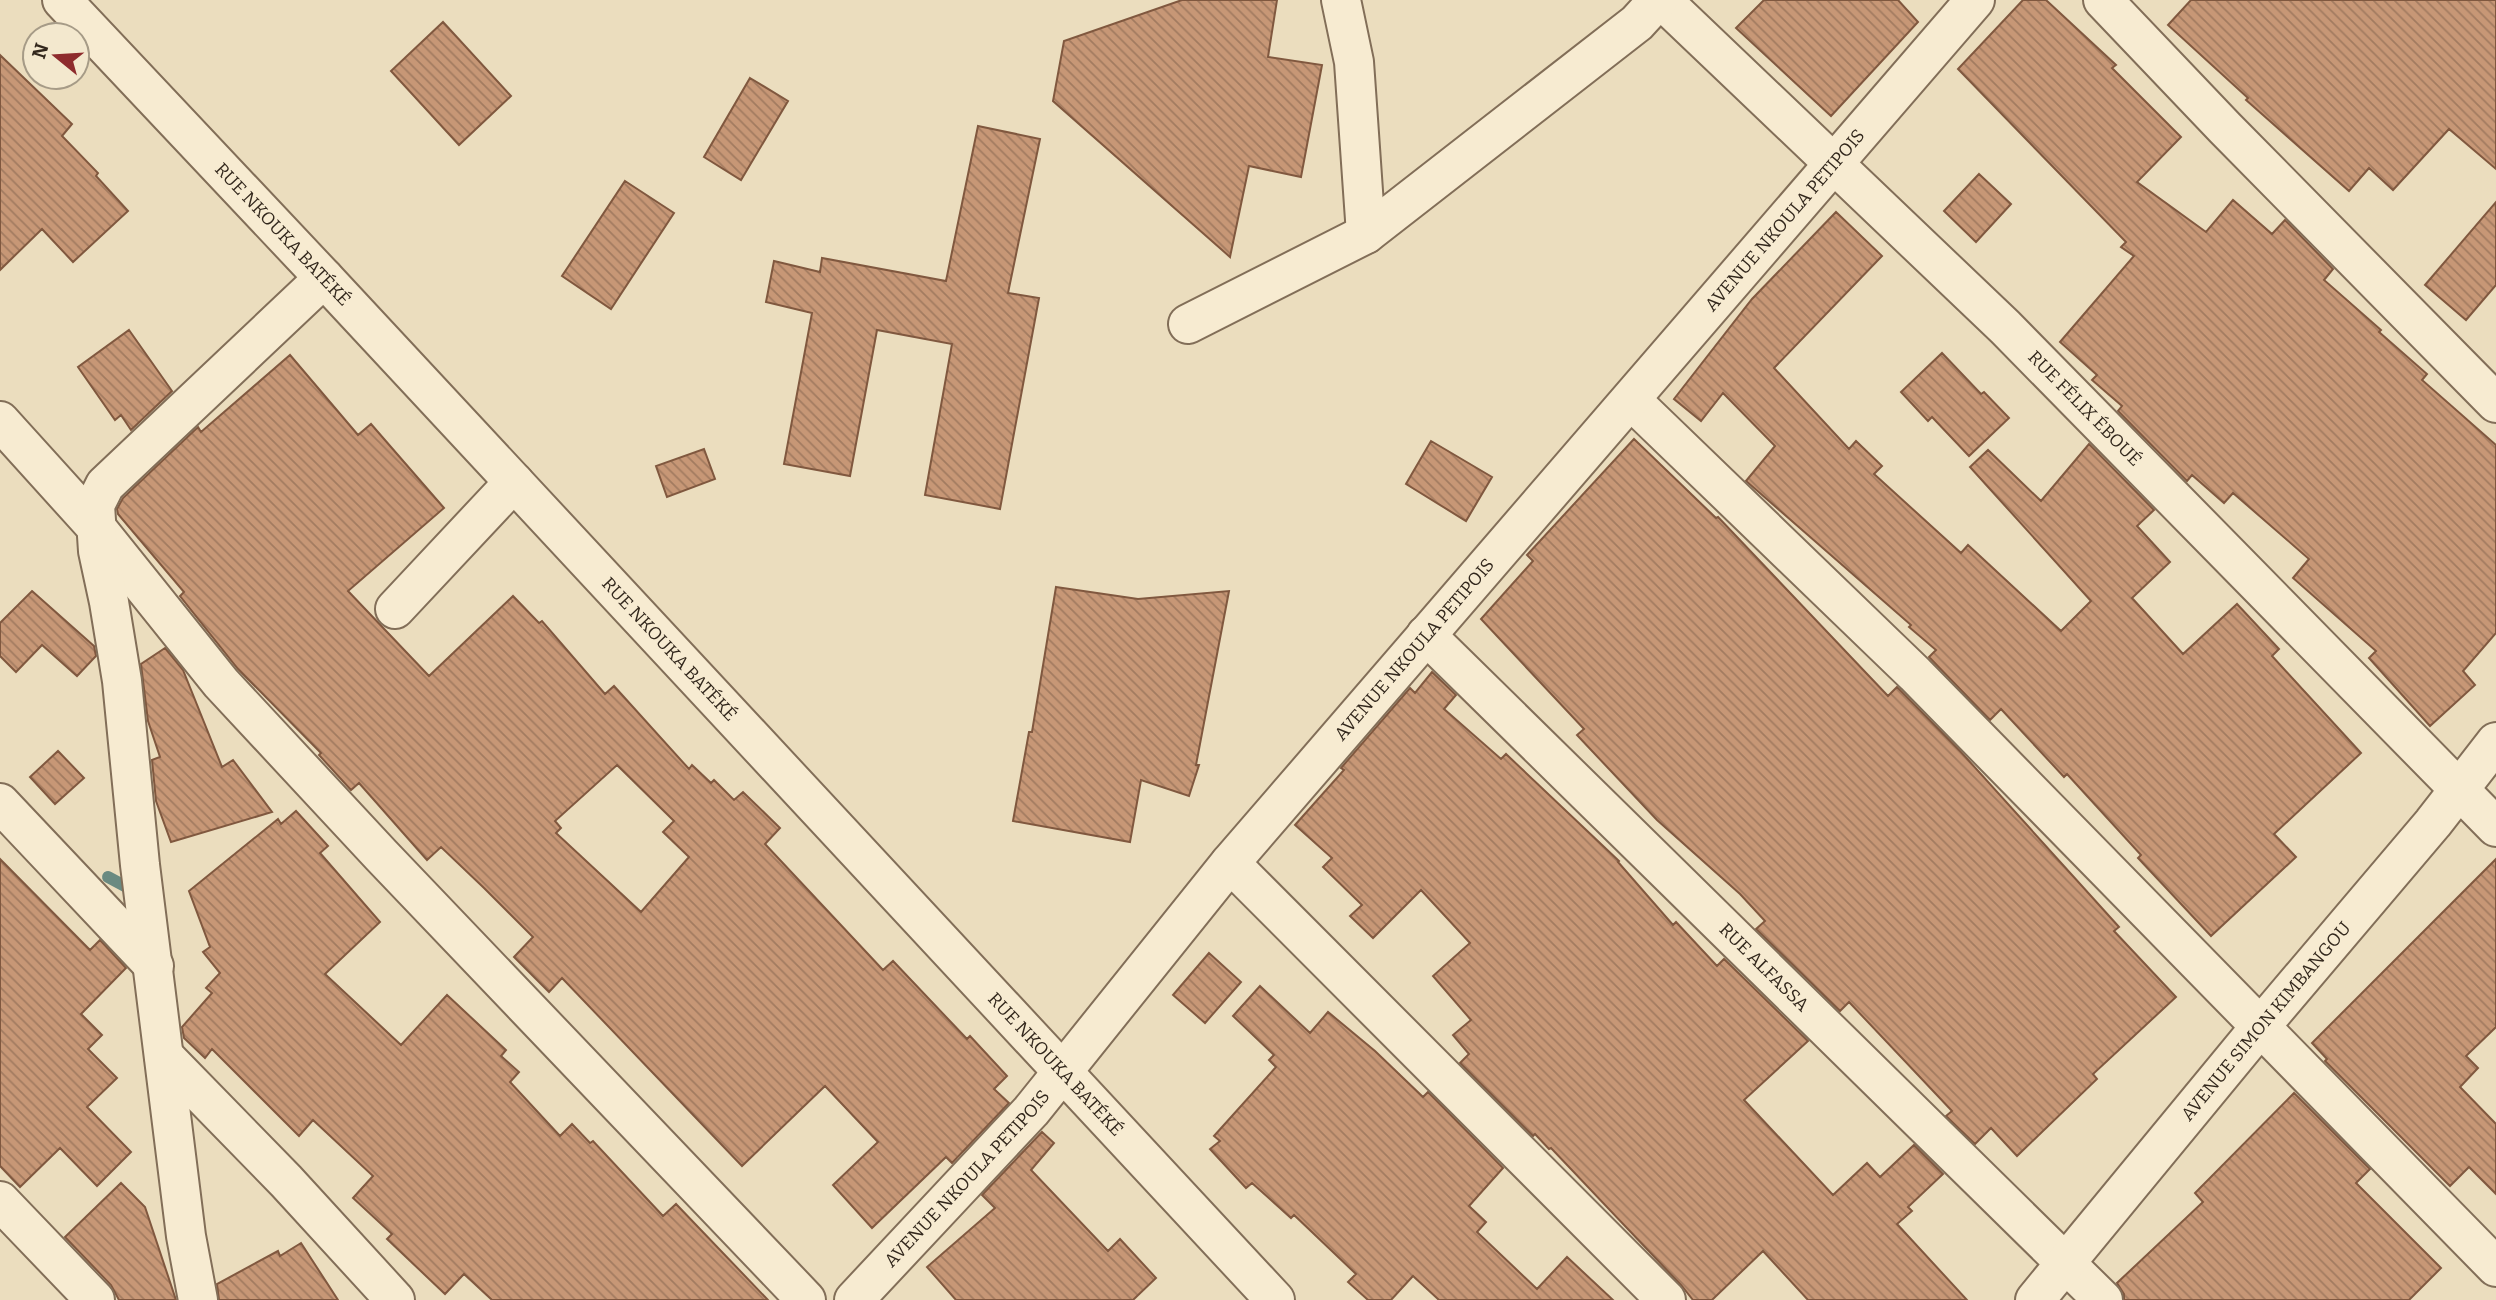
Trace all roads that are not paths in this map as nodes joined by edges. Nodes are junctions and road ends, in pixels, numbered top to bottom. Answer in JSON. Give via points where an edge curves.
{"nodes":[{"id":1,"x":62,"y":0,"type":"edge"},
{"id":2,"x":1341,"y":0,"type":"edge"},
{"id":3,"x":1660,"y":0,"type":"edge"},
{"id":4,"x":1975,"y":0,"type":"edge"},
{"id":5,"x":2103,"y":0,"type":"edge"},
{"id":6,"x":1833,"y":164,"type":"junction"},
{"id":7,"x":1366,"y":234,"type":"junction"},
{"id":8,"x":324,"y":278,"type":"junction"},
{"id":9,"x":1188,"y":324,"type":"dead end"},
{"id":10,"x":1631,"y":400,"type":"junction"},
{"id":11,"x":2496,"y":402,"type":"edge"},
{"id":12,"x":0,"y":421,"type":"edge"},
{"id":13,"x":514,"y":482,"type":"junction"},
{"id":14,"x":95,"y":526,"type":"junction"},
{"id":15,"x":395,"y":609,"type":"dead end"},
{"id":16,"x":1426,"y":635,"type":"junction"},
{"id":17,"x":2496,"y":743,"type":"edge"},
{"id":18,"x":2459,"y":790,"type":"junction"},
{"id":19,"x":0,"y":803,"type":"edge"},
{"id":20,"x":2496,"y":827,"type":"edge"},
{"id":21,"x":1230,"y":863,"type":"junction"},
{"id":22,"x":154,"y":966,"type":"junction"},
{"id":23,"x":2260,"y":1027,"type":"junction"},
{"id":24,"x":164,"y":1056,"type":"junction"},
{"id":25,"x":1062,"y":1073,"type":"junction"},
{"id":26,"x":0,"y":1201,"type":"edge"},
{"id":27,"x":2066,"y":1262,"type":"junction"},
{"id":28,"x":2496,"y":1267,"type":"edge"},
{"id":29,"x":95,"y":1300,"type":"edge"},
{"id":30,"x":198,"y":1300,"type":"edge"},
{"id":31,"x":395,"y":1300,"type":"edge"},
{"id":32,"x":806,"y":1300,"type":"edge"},
{"id":33,"x":854,"y":1300,"type":"edge"},
{"id":34,"x":1275,"y":1300,"type":"edge"},
{"id":35,"x":1666,"y":1300,"type":"edge"},
{"id":36,"x":2035,"y":1300,"type":"edge"},
{"id":37,"x":2103,"y":1300,"type":"edge"}],
"edges":[{"from":1,"to":8,"type":"street","name":"RUE NKOUKA BATÉKÉ"},
{"from":2,"to":7,"type":"street","via":[[1354,62]]},
{"from":3,"to":6,"type":"street","name":"RUE FÉLIX ÉBOUÉ"},
{"from":3,"to":7,"type":"street","via":[[1637,23]]},
{"from":4,"to":6,"type":"street","name":"AVENUE NKOULA PETIPOIS"},
{"from":5,"to":11,"type":"street"},
{"from":6,"to":10,"type":"street","name":"AVENUE NKOULA PETIPOIS"},
{"from":6,"to":18,"type":"street","name":"RUE FÉLIX ÉBOUÉ","via":[[2015,337]]},
{"from":7,"to":9,"type":"street"},
{"from":8,"to":13,"type":"street","name":"RUE NKOUKA BATÉKÉ"},
{"from":8,"to":14,"type":"street","via":[[105,485],[95,505]]},
{"from":10,"to":16,"type":"street","name":"AVENUE NKOULA PETIPOIS"},
{"from":10,"to":23,"type":"street","via":[[1915,674]]},
{"from":12,"to":14,"type":"street"},
{"from":13,"to":15,"type":"street"},
{"from":13,"to":25,"type":"street","name":"RUE NKOUKA BATÉKÉ"},
{"from":14,"to":22,"type":"street","via":[[122,681]]},
{"from":14,"to":32,"type":"street","via":[[221,683]]},
{"from":16,"to":21,"type":"street","name":"AVENUE NKOULA PETIPOIS"},
{"from":16,"to":27,"type":"street","name":"RUE ALFASSA"},
{"from":17,"to":18,"type":"street","name":"AVENUE SIMON KIMBANGOU"},
{"from":18,"to":20,"type":"street","name":"RUE FÉLIX ÉBOUÉ"},
{"from":18,"to":23,"type":"street","name":"AVENUE SIMON KIMBANGOU"},
{"from":19,"to":22,"type":"street"},
{"from":21,"to":25,"type":"street","name":"AVENUE NKOULA PETIPOIS"},
{"from":21,"to":35,"type":"street"},
{"from":22,"to":24,"type":"street"},
{"from":23,"to":27,"type":"street","name":"AVENUE SIMON KIMBANGOU"},
{"from":23,"to":28,"type":"street"},
{"from":24,"to":30,"type":"street"},
{"from":24,"to":31,"type":"street"},
{"from":25,"to":33,"type":"street","name":"AVENUE NKOULA PETIPOIS"},
{"from":25,"to":34,"type":"street","name":"RUE NKOUKA BATÉKÉ"},
{"from":26,"to":29,"type":"street"},
{"from":27,"to":36,"type":"street","name":"AVENUE SIMON KIMBANGOU"},
{"from":27,"to":37,"type":"street","name":"RUE ALFASSA"}]}
